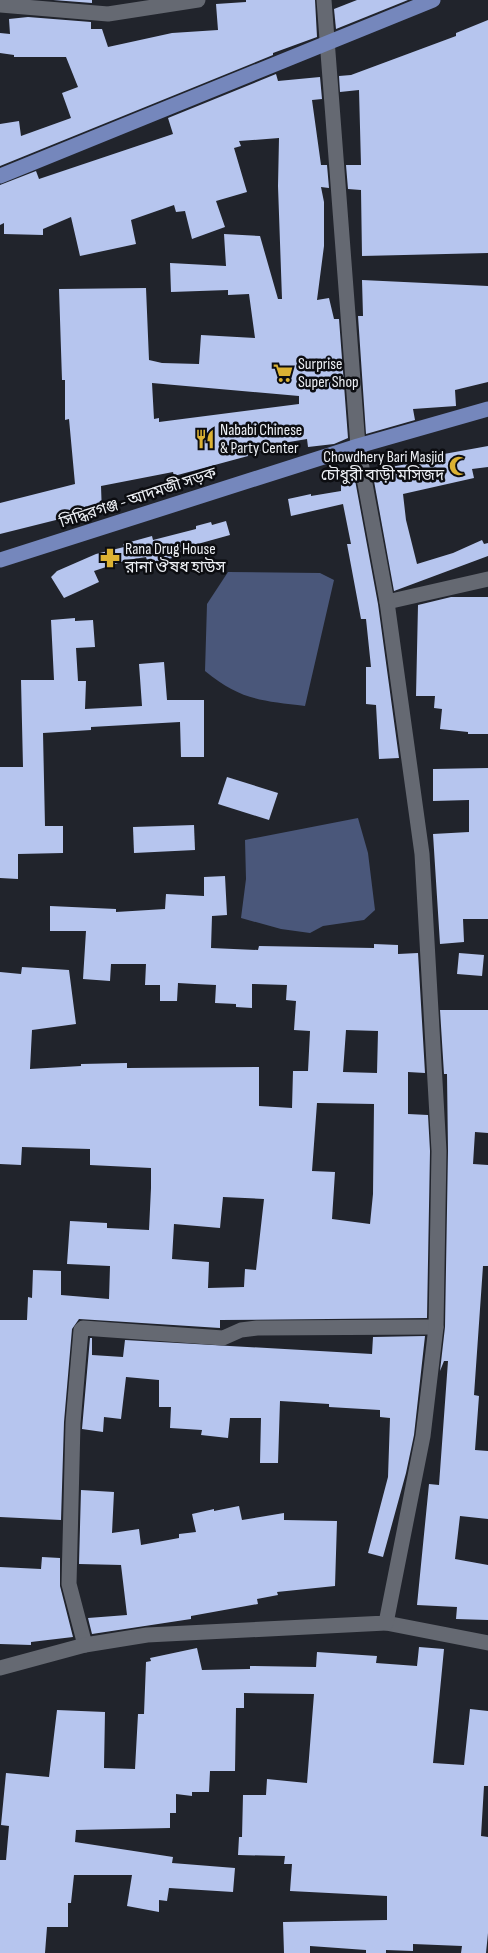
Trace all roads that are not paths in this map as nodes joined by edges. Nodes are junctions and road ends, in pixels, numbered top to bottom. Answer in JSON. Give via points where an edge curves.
{"nodes":[{"id":1,"x":198,"y":0,"type":"edge"},
{"id":2,"x":324,"y":0,"type":"edge"},
{"id":3,"x":433,"y":0,"type":"edge"},
{"id":4,"x":0,"y":5,"type":"edge"},
{"id":5,"x":329,"y":44,"type":"junction"},
{"id":6,"x":0,"y":176,"type":"edge"},
{"id":7,"x":488,"y":409,"type":"edge"},
{"id":8,"x":358,"y":446,"type":"junction"},
{"id":9,"x":0,"y":560,"type":"edge"},
{"id":10,"x":488,"y":579,"type":"edge"},
{"id":11,"x":387,"y":602,"type":"junction"},
{"id":12,"x":436,"y":1327,"type":"junction"},
{"id":13,"x":386,"y":1622,"type":"junction"},
{"id":14,"x":488,"y":1643,"type":"edge"},
{"id":15,"x":85,"y":1645,"type":"junction"},
{"id":16,"x":0,"y":1668,"type":"edge"}],
"edges":[{"from":1,"to":4,"type":"street","via":[[108,14]]},
{"from":2,"to":5,"type":"street"},
{"from":3,"to":5,"type":"main road"},
{"from":5,"to":6,"type":"main road"},
{"from":5,"to":8,"type":"street"},
{"from":7,"to":8,"type":"main road","name":"সিদ্ধিরগঞ্জ - আদমজী সড়ক"},
{"from":8,"to":9,"type":"main road","name":"সিদ্ধিরগঞ্জ - আদমজী সড়ক"},
{"from":8,"to":11,"type":"street"},
{"from":10,"to":11,"type":"street"},
{"from":11,"to":12,"type":"street","via":[[422,854],[439,1150]]},
{"from":12,"to":13,"type":"street","via":[[423,1436]]},
{"from":12,"to":15,"type":"street","via":[[257,1328],[241,1330],[223,1338],[83,1328],[73,1423],[69,1584]]},
{"from":13,"to":14,"type":"street"},
{"from":13,"to":15,"type":"street","via":[[147,1635]]},
{"from":15,"to":16,"type":"street"}]}
